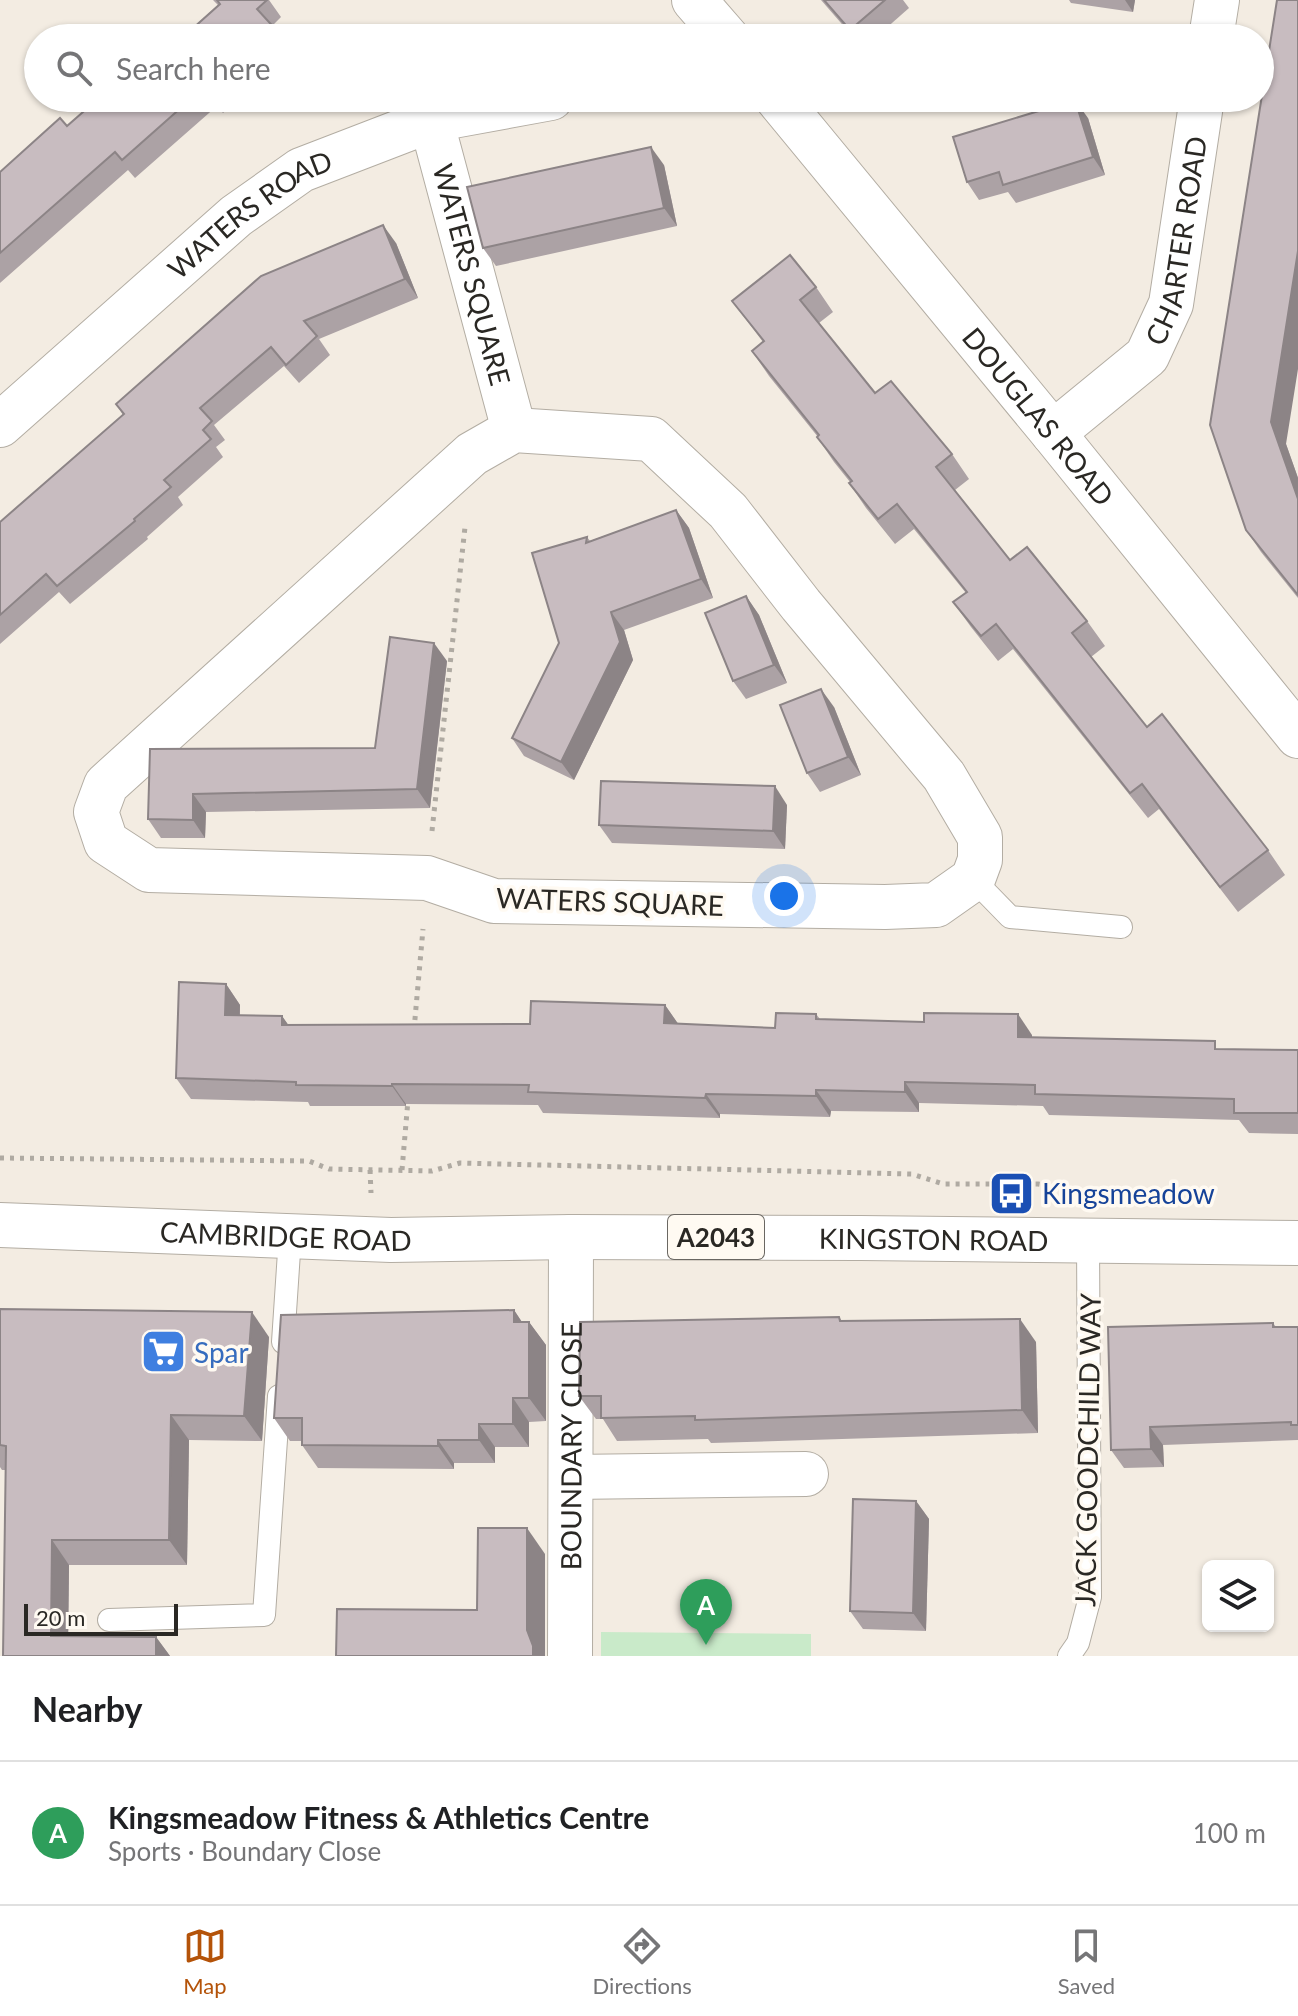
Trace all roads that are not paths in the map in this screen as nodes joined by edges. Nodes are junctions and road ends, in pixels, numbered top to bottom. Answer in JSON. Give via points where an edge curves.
{"nodes":[{"id":1,"x":1217,"y":0,"type":"edge"},
{"id":2,"x":1213,"y":24,"type":"edge"},
{"id":3,"x":475,"y":112,"type":"edge"},
{"id":4,"x":789,"y":112,"type":"edge"},
{"id":5,"x":1200,"y":112,"type":"edge"},
{"id":6,"x":431,"y":120,"type":"junction"},
{"id":7,"x":0,"y":425,"type":"edge"},
{"id":8,"x":514,"y":430,"type":"junction"},
{"id":9,"x":1053,"y":433,"type":"junction"},
{"id":10,"x":1298,"y":736,"type":"edge"},
{"id":11,"x":973,"y":879,"type":"junction"},
{"id":12,"x":1121,"y":927,"type":"dead end"},
{"id":13,"x":0,"y":1225,"type":"edge"},
{"id":14,"x":290,"y":1237,"type":"junction"},
{"id":15,"x":571,"y":1237,"type":"junction"},
{"id":16,"x":1088,"y":1241,"type":"junction"},
{"id":17,"x":1298,"y":1243,"type":"edge"},
{"id":18,"x":806,"y":1474,"type":"dead end"},
{"id":19,"x":571,"y":1477,"type":"junction"},
{"id":20,"x":109,"y":1620,"type":"dead end"},
{"id":21,"x":570,"y":1656,"type":"edge"},
{"id":22,"x":1069,"y":1656,"type":"edge"}],
"edges":[{"from":1,"to":2,"type":"street"},
{"from":3,"to":6,"type":"street","name":"WATERS ROAD"},
{"from":4,"to":9,"type":"street","name":"DOUGLAS ROAD"},
{"from":5,"to":9,"type":"street","name":"CHARTER ROAD","via":[[1171,304],[1147,356]]},
{"from":6,"to":7,"type":"street","name":"WATERS ROAD","via":[[301,170],[275,188],[236,216]]},
{"from":6,"to":8,"type":"street","name":"WATERS SQUARE"},
{"from":8,"to":11,"type":"street","via":[[651,439],[728,511],[944,776],[980,837]]},
{"from":8,"to":11,"type":"street","name":"WATERS SQUARE","via":[[472,454],[106,785],[96,812],[106,842],[149,870],[427,878],[494,901],[936,905]]},
{"from":9,"to":10,"type":"street","name":"DOUGLAS ROAD"},
{"from":11,"to":12,"type":"lane","via":[[1010,917]]},
{"from":13,"to":14,"type":"street","name":"CAMBRIDGE ROAD","number":"A2043"},
{"from":14,"to":15,"type":"street","name":"CAMBRIDGE ROAD","number":"A2043"},
{"from":14,"to":20,"type":"lane","via":[[264,1615]]},
{"from":15,"to":16,"type":"street","name":"KINGSTON ROAD","number":"A2043"},
{"from":15,"to":19,"type":"street","name":"BOUNDARY CLOSE"},
{"from":16,"to":17,"type":"street","name":"KINGSTON ROAD","number":"A2043"},
{"from":16,"to":22,"type":"lane","name":"JACK GOODCHILD WAY","via":[[1090,1597],[1078,1643]]},
{"from":18,"to":19,"type":"street"},
{"from":19,"to":21,"type":"street","name":"BOUNDARY CLOSE"}]}
